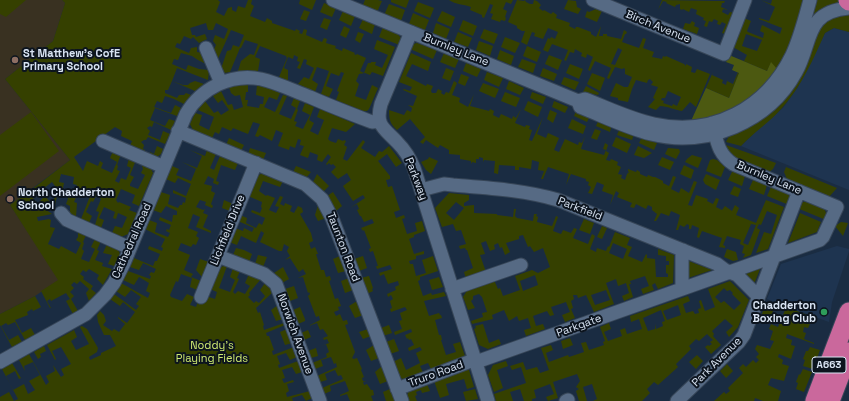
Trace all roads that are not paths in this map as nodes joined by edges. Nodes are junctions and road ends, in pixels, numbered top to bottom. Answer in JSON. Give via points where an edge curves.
{"nodes":[{"id":1,"x":334,"y":0,"type":"edge"},
{"id":2,"x":593,"y":0,"type":"edge"},
{"id":3,"x":745,"y":0,"type":"edge"},
{"id":4,"x":810,"y":0,"type":"edge"},
{"id":5,"x":849,"y":8,"type":"edge"},
{"id":6,"x":411,"y":32,"type":"junction"},
{"id":7,"x":205,"y":47,"type":"dead end"},
{"id":8,"x":221,"y":83,"type":"junction"},
{"id":9,"x":380,"y":121,"type":"junction"},
{"id":10,"x":714,"y":129,"type":"junction"},
{"id":11,"x":178,"y":132,"type":"junction"},
{"id":12,"x":103,"y":141,"type":"dead end"},
{"id":13,"x":256,"y":163,"type":"junction"},
{"id":14,"x":164,"y":166,"type":"junction"},
{"id":15,"x":421,"y":190,"type":"junction"},
{"id":16,"x":799,"y":191,"type":"junction"},
{"id":17,"x":837,"y":207,"type":"joint"},
{"id":18,"x":61,"y":213,"type":"dead end"},
{"id":19,"x":130,"y":248,"type":"junction"},
{"id":20,"x":683,"y":250,"type":"junction"},
{"id":21,"x":218,"y":256,"type":"junction"},
{"id":22,"x":774,"y":256,"type":"junction"},
{"id":23,"x":521,"y":265,"type":"dead end"},
{"id":24,"x":730,"y":272,"type":"junction"},
{"id":25,"x":683,"y":288,"type":"junction"},
{"id":26,"x":452,"y":289,"type":"junction"},
{"id":27,"x":759,"y":296,"type":"junction"},
{"id":28,"x":849,"y":297,"type":"edge"},
{"id":29,"x":201,"y":298,"type":"dead end"},
{"id":30,"x":846,"y":320,"type":"edge"},
{"id":31,"x":849,"y":352,"type":"edge"},
{"id":32,"x":475,"y":361,"type":"junction"},
{"id":33,"x":0,"y":362,"type":"edge"},
{"id":34,"x":849,"y":378,"type":"edge"},
{"id":35,"x":400,"y":395,"type":"edge"},
{"id":36,"x":320,"y":401,"type":"edge"},
{"id":37,"x":488,"y":401,"type":"edge"},
{"id":38,"x":676,"y":401,"type":"edge"},
{"id":39,"x":815,"y":401,"type":"edge"},
{"id":40,"x":830,"y":401,"type":"edge"},
{"id":41,"x":840,"y":401,"type":"edge"}],
"edges":[{"from":1,"to":6,"type":"street","name":"Burnley Lane"},
{"from":2,"to":3,"type":"street","name":"Birch Avenue","via":[[724,54]]},
{"from":4,"to":10,"type":"street","name":"Burnley Lane","via":[[792,54],[774,83],[758,100],[725,119]]},
{"from":5,"to":10,"type":"street","name":"Burnley Lane","via":[[830,11],[818,19],[796,72],[766,108],[736,127]]},
{"from":6,"to":9,"type":"street","via":[[381,104]]},
{"from":6,"to":10,"type":"street","name":"Burnley Lane","via":[[578,101],[580,107],[638,130],[670,138],[684,138]]},
{"from":7,"to":8,"type":"street"},
{"from":8,"to":9,"type":"street","name":"Cathedral Road","via":[[244,78],[266,80],[372,122]]},
{"from":8,"to":11,"type":"street","name":"Cathedral Road","via":[[194,103]]},
{"from":9,"to":15,"type":"street","name":"Parkway","via":[[412,163]]},
{"from":10,"to":16,"type":"street","name":"Burnley Lane","via":[[720,152],[733,164]]},
{"from":11,"to":13,"type":"street","name":"Taunton Road"},
{"from":11,"to":14,"type":"street","name":"Cathedral Road"},
{"from":12,"to":14,"type":"street","via":[[124,145]]},
{"from":13,"to":21,"type":"street","name":"Lichfield Drive"},
{"from":13,"to":35,"type":"street","name":"Taunton Road","via":[[305,184],[326,204]]},
{"from":14,"to":19,"type":"street","name":"Cathedral Road"},
{"from":15,"to":20,"type":"street","name":"Parkfield","via":[[448,184],[535,194],[568,204]]},
{"from":15,"to":26,"type":"street","name":"Parkway"},
{"from":16,"to":17,"type":"street","name":"Burnley Lane"},
{"from":16,"to":22,"type":"street","name":"Park Avenue"},
{"from":17,"to":22,"type":"street","name":"Parkgate","via":[[820,240]]},
{"from":18,"to":19,"type":"street","via":[[67,220]]},
{"from":19,"to":33,"type":"street","name":"Cathedral Road","via":[[114,283],[86,314]]},
{"from":20,"to":24,"type":"street","name":"Parkfield"},
{"from":20,"to":25,"type":"street"},
{"from":21,"to":29,"type":"street","name":"Lichfield Drive"},
{"from":21,"to":36,"type":"street","name":"Norwich Avenue","via":[[264,274],[276,284]]},
{"from":22,"to":24,"type":"street","name":"Parkgate"},
{"from":22,"to":27,"type":"street","name":"Park Avenue"},
{"from":23,"to":26,"type":"street"},
{"from":24,"to":25,"type":"street","name":"Parkgate"},
{"from":24,"to":27,"type":"street","via":[[737,275]]},
{"from":25,"to":32,"type":"street","name":"Parkgate"},
{"from":26,"to":32,"type":"street","name":"Parkway"},
{"from":27,"to":38,"type":"street","name":"Park Avenue","via":[[747,330],[739,342]]},
{"from":28,"to":30,"type":"highway","number":"A663"},
{"from":30,"to":39,"type":"highway","number":"A663"},
{"from":31,"to":40,"type":"highway","number":"A663"},
{"from":32,"to":35,"type":"street","name":"Truro Road"},
{"from":32,"to":37,"type":"street","name":"Parkway"},
{"from":34,"to":41,"type":"street"}]}
